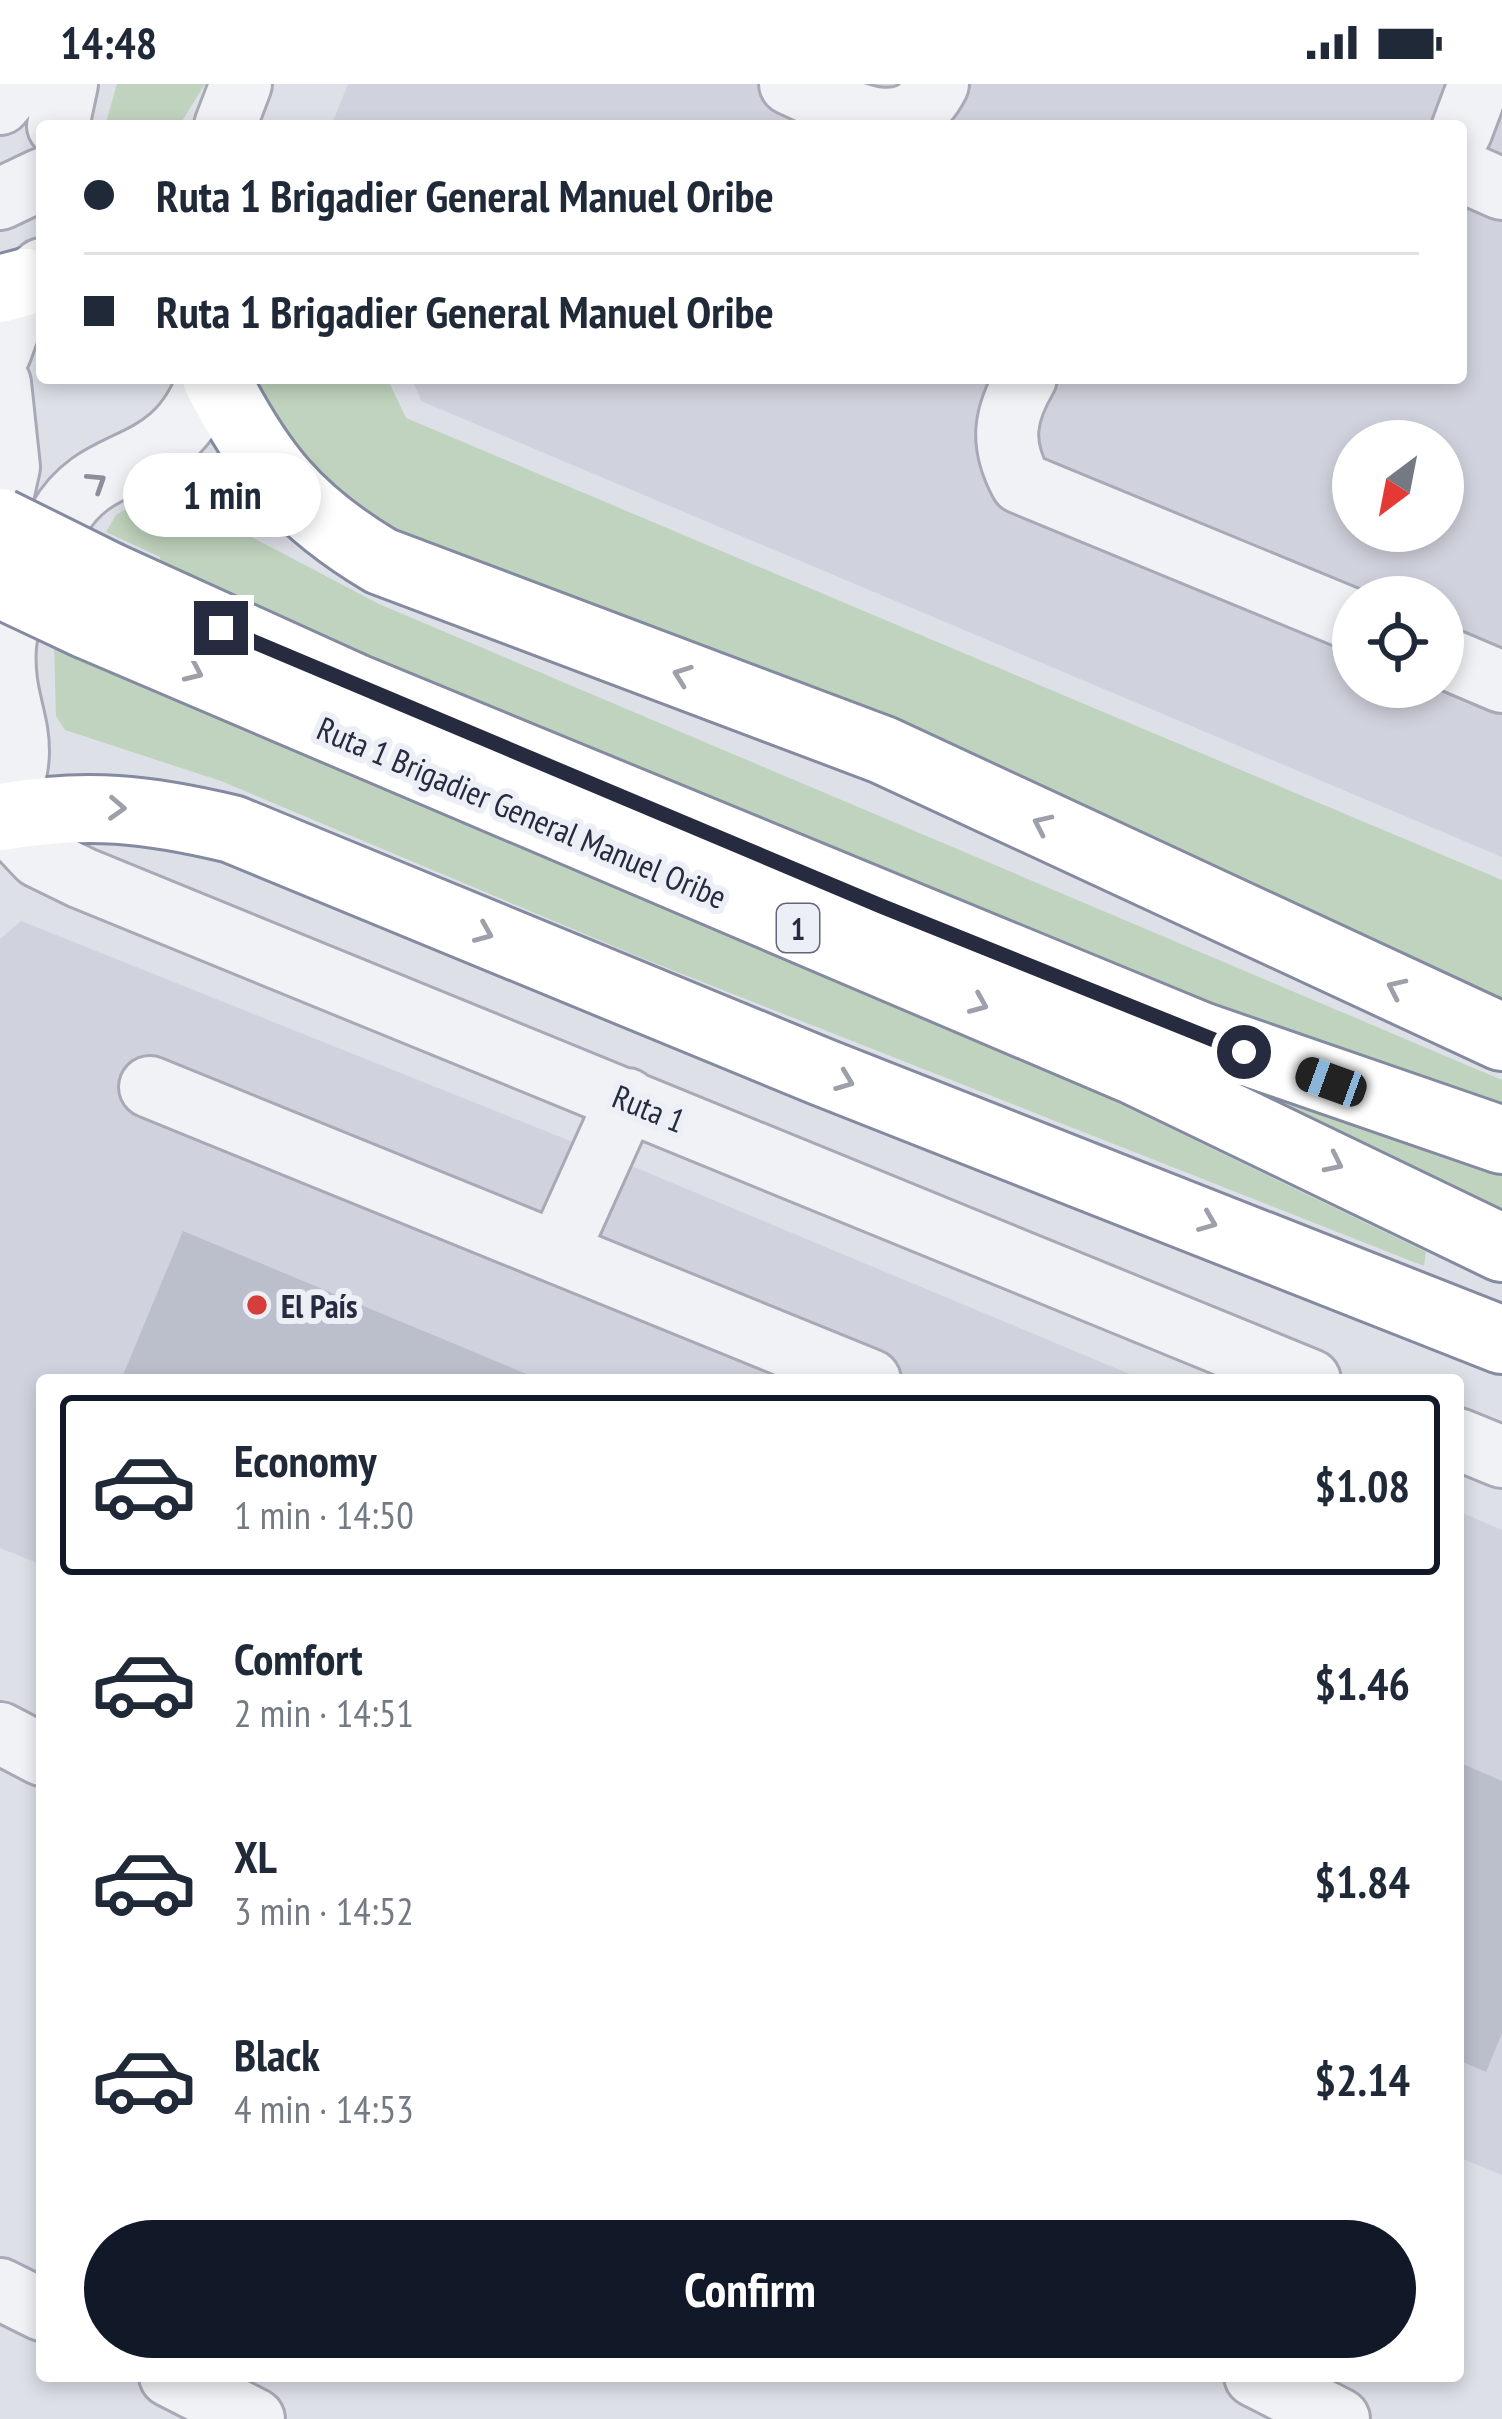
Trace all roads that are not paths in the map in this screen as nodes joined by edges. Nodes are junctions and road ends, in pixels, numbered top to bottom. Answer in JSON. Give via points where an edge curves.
{"nodes":[{"id":1,"x":17,"y":84,"type":"edge"},
{"id":2,"x":67,"y":84,"type":"edge"},
{"id":3,"x":790,"y":84,"type":"edge"},
{"id":4,"x":938,"y":84,"type":"edge"},
{"id":5,"x":1479,"y":84,"type":"edge"},
{"id":6,"x":0,"y":104,"type":"edge"},
{"id":7,"x":59,"y":120,"type":"edge"},
{"id":8,"x":873,"y":120,"type":"edge"},
{"id":9,"x":904,"y":120,"type":"edge"},
{"id":10,"x":1466,"y":120,"type":"edge"},
{"id":11,"x":1467,"y":174,"type":"edge"},
{"id":12,"x":36,"y":182,"type":"edge"},
{"id":13,"x":1502,"y":189,"type":"edge"},
{"id":14,"x":0,"y":199,"type":"edge"},
{"id":15,"x":23,"y":280,"type":"edge"},
{"id":16,"x":0,"y":353,"type":"edge"},
{"id":17,"x":0,"y":382,"type":"edge"},
{"id":18,"x":208,"y":384,"type":"edge"},
{"id":19,"x":216,"y":384,"type":"edge"},
{"id":20,"x":1023,"y":384,"type":"edge"},
{"id":21,"x":0,"y":507,"type":"edge"},
{"id":22,"x":0,"y":522,"type":"edge"},
{"id":23,"x":0,"y":584,"type":"edge"},
{"id":24,"x":98,"y":601,"type":"junction"},
{"id":25,"x":1332,"y":611,"type":"edge"},
{"id":26,"x":1464,"y":666,"type":"edge"},
{"id":27,"x":1502,"y":682,"type":"edge"},
{"id":28,"x":0,"y":817,"type":"edge"},
{"id":29,"x":1502,"y":1037,"type":"edge"},
{"id":30,"x":150,"y":1087,"type":"dead end"},
{"id":31,"x":627,"y":1099,"type":"junction"},
{"id":32,"x":1502,"y":1140,"type":"edge"},
{"id":33,"x":1502,"y":1248,"type":"edge"},
{"id":34,"x":560,"y":1250,"type":"junction"},
{"id":35,"x":1502,"y":1340,"type":"edge"},
{"id":36,"x":856,"y":1374,"type":"edge"},
{"id":37,"x":1295,"y":1374,"type":"edge"},
{"id":38,"x":1464,"y":1441,"type":"edge"},
{"id":39,"x":1502,"y":1457,"type":"edge"},
{"id":40,"x":0,"y":1733,"type":"edge"},
{"id":41,"x":36,"y":1752,"type":"edge"},
{"id":42,"x":0,"y":2289,"type":"edge"},
{"id":43,"x":36,"y":2307,"type":"edge"},
{"id":44,"x":188,"y":2382,"type":"edge"},
{"id":45,"x":1267,"y":2382,"type":"edge"},
{"id":46,"x":243,"y":2401,"type":"edge"},
{"id":47,"x":1339,"y":2419,"type":"edge"}],
"edges":[{"from":1,"to":6,"type":"street"},
{"from":2,"to":7,"type":"street"},
{"from":3,"to":8,"type":"street"},
{"from":4,"to":9,"type":"street","via":[[928,104]]},
{"from":5,"to":10,"type":"street"},
{"from":11,"to":13,"type":"street"},
{"from":12,"to":14,"type":"street"},
{"from":15,"to":16,"type":"street"},
{"from":17,"to":21,"type":"street","via":[[9,467]]},
{"from":28,"to":18,"type":"street","one_way":true,"via":[[20,757],[4,652],[8,624],[61,515],[88,485],[176,436]]},
{"from":29,"to":19,"type":"highway","one_way":true,"via":[[883,750],[381,561],[324,528],[289,493]]},
{"from":20,"to":25,"type":"street","via":[[1008,409],[1006,454],[1021,483]]},
{"from":22,"to":24,"type":"highway","name":"Ruta 1 Brigadier General Manuel Oribe","number":"1","bridge":true},
{"from":23,"to":24,"type":"highway","name":"Ruta 1 Brigadier General Manuel Oribe","number":"1","bridge":true},
{"from":24,"to":32,"type":"highway","name":"Ruta 1 Brigadier General Manuel Oribe","number":"1","via":[[378,697],[1201,1036]]},
{"from":24,"to":33,"type":"highway","name":"Ruta 1 Brigadier General Manuel Oribe","number":"1","one_way":true,"via":[[1137,1072]]},
{"from":26,"to":27,"type":"street"},
{"from":28,"to":31,"type":"street","name":"Ruta 1","via":[[39,857],[82,878]]},
{"from":28,"to":35,"type":"highway","one_way":true,"via":[[149,809],[232,829]]},
{"from":30,"to":34,"type":"street"},
{"from":31,"to":34,"type":"street"},
{"from":31,"to":37,"type":"street","name":"Ruta 1"},
{"from":34,"to":36,"type":"street"},
{"from":38,"to":39,"type":"street"},
{"from":40,"to":41,"type":"street"},
{"from":42,"to":43,"type":"street"},
{"from":44,"to":46,"type":"street"},
{"from":45,"to":47,"type":"street"}]}
